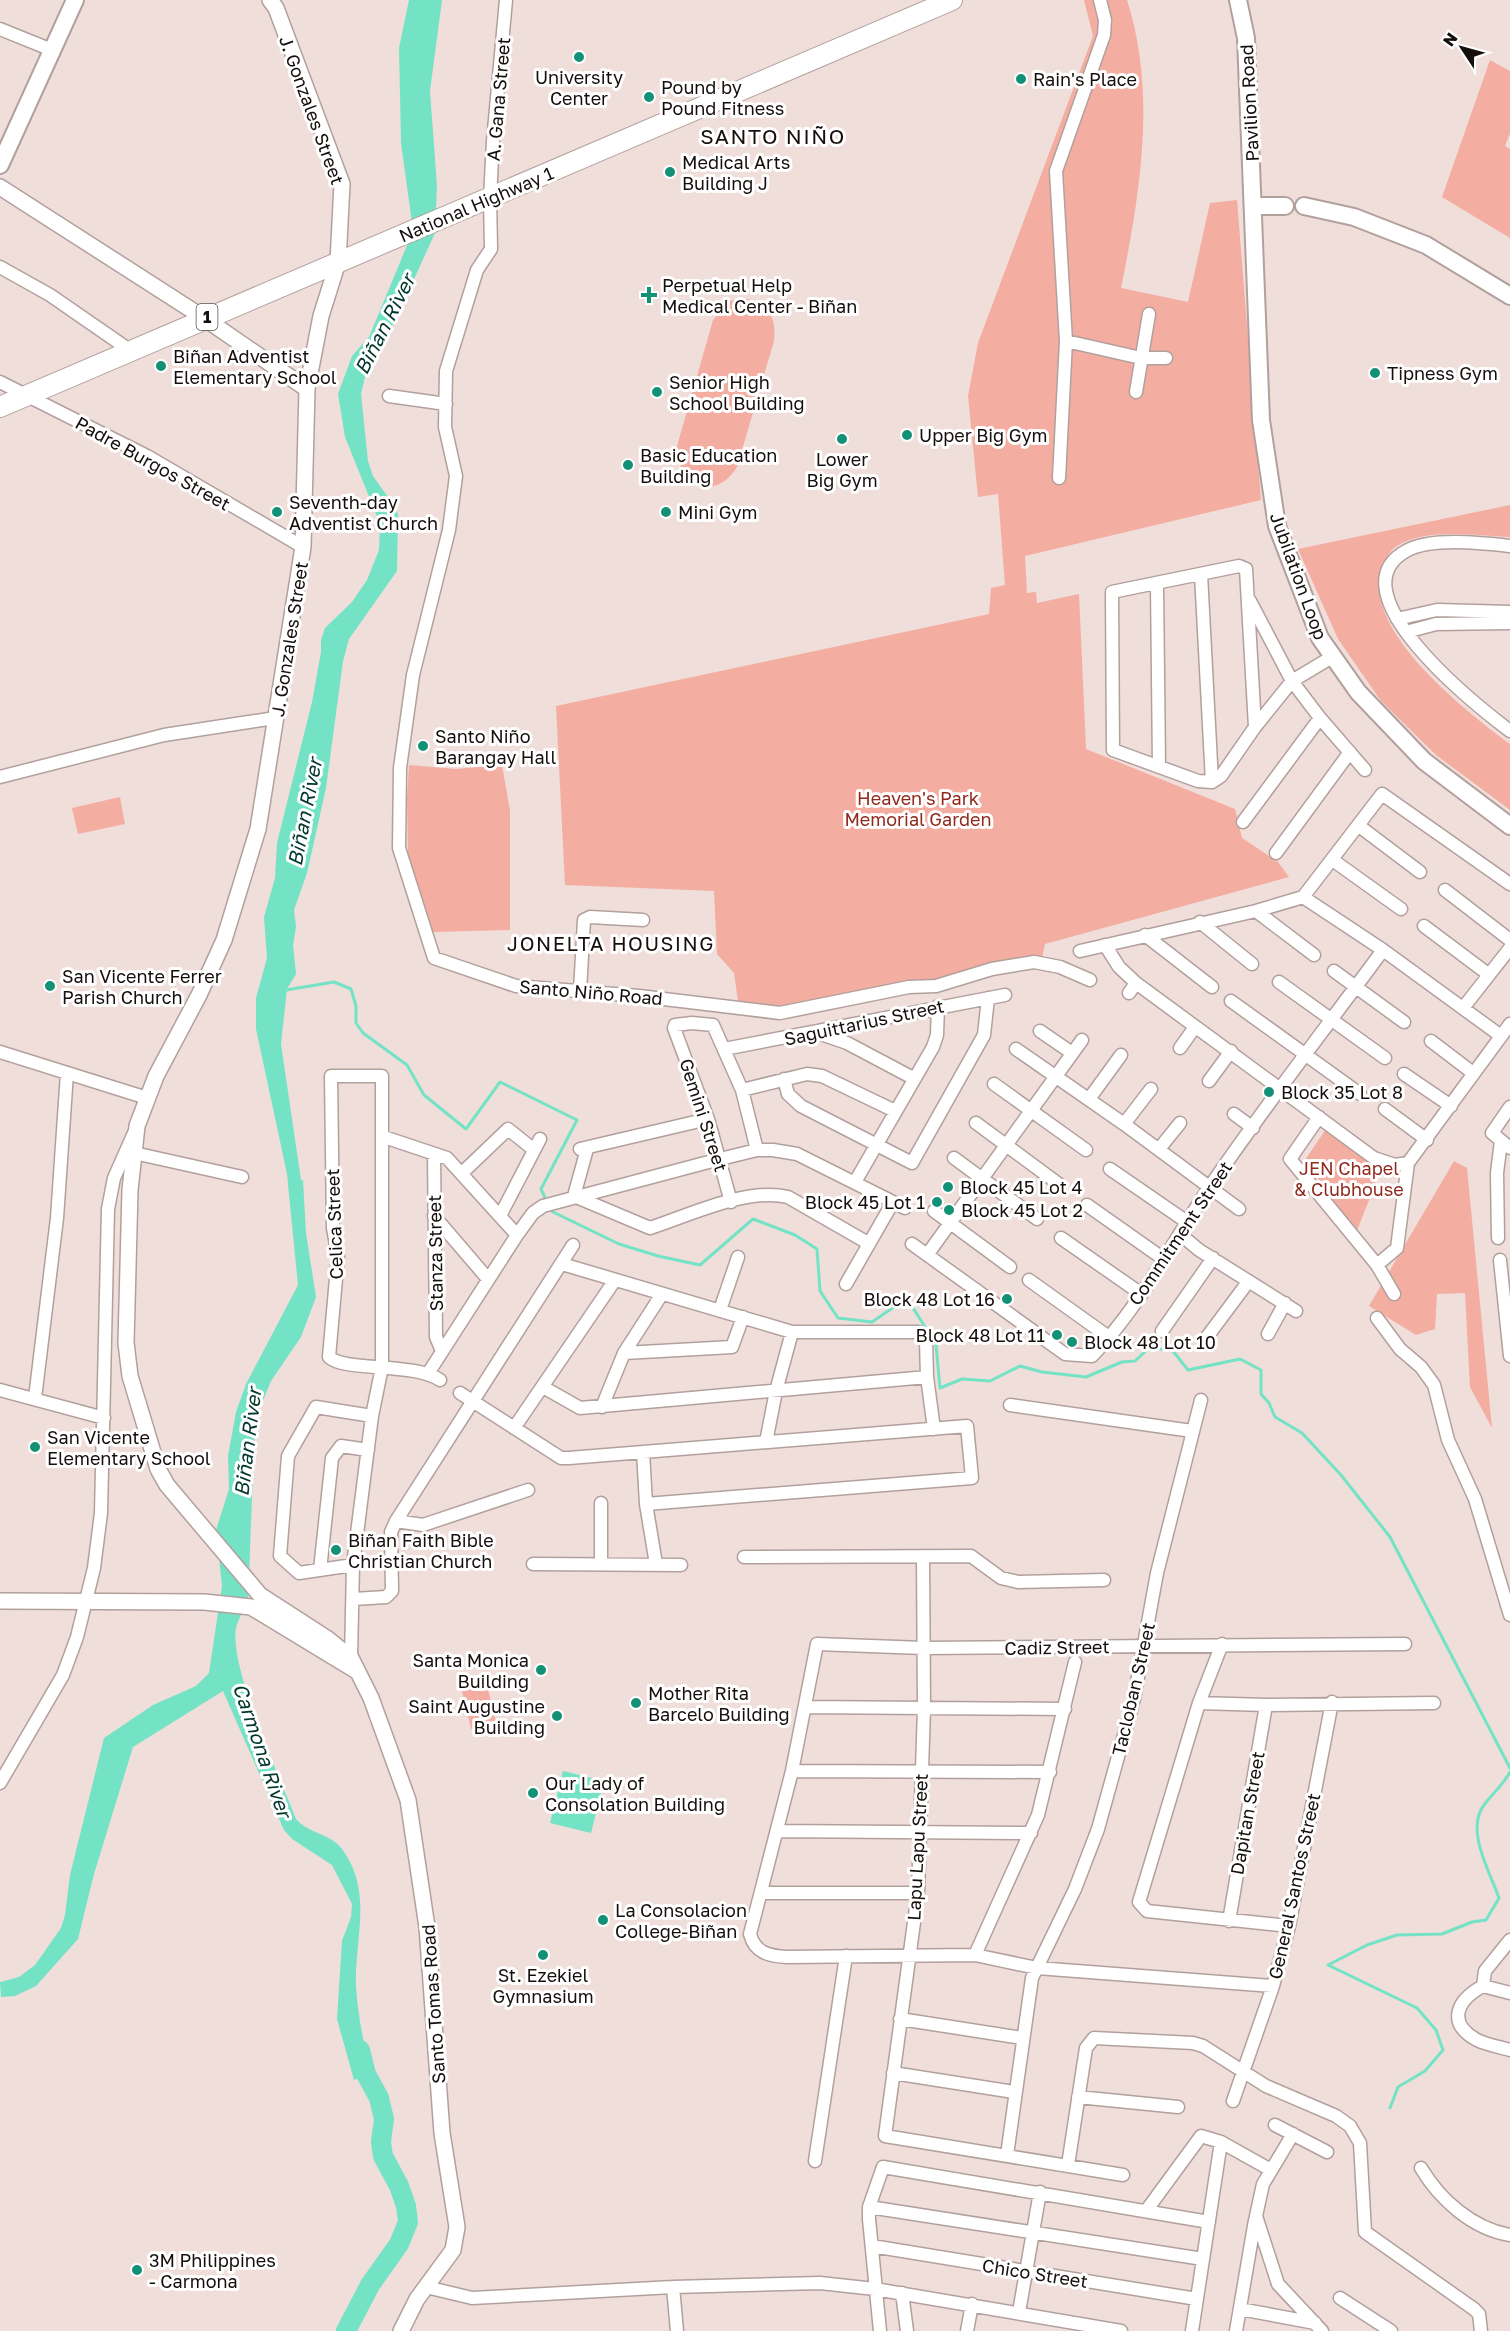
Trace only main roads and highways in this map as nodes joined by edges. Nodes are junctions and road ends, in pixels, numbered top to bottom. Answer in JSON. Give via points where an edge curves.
{"nodes":[{"id":1,"x":75,"y":0,"type":"edge"},
{"id":2,"x":952,"y":0,"type":"edge"},
{"id":3,"x":1238,"y":0,"type":"edge"},
{"id":4,"x":0,"y":165,"type":"edge"},
{"id":5,"x":1253,"y":206,"type":"junction"},
{"id":6,"x":1285,"y":206,"type":"dead end"},
{"id":7,"x":1304,"y":206,"type":"dead end"},
{"id":8,"x":1510,"y":296,"type":"edge"},
{"id":9,"x":0,"y":407,"type":"edge"},
{"id":10,"x":1510,"y":826,"type":"edge"}],
"edges":[{"from":1,"to":4,"type":"main road"},
{"from":2,"to":9,"type":"highway","name":"National Highway 1","number":"1"},
{"from":3,"to":5,"type":"main road","name":"Pavilion Road","via":[[1246,38]]},
{"from":5,"to":6,"type":"main road"},
{"from":5,"to":10,"type":"main road","name":"Jubilation Loop","via":[[1261,420],[1272,500],[1277,526],[1320,638],[1358,692],[1424,761]]},
{"from":7,"to":8,"type":"main road","via":[[1354,217],[1426,245]]}]}
